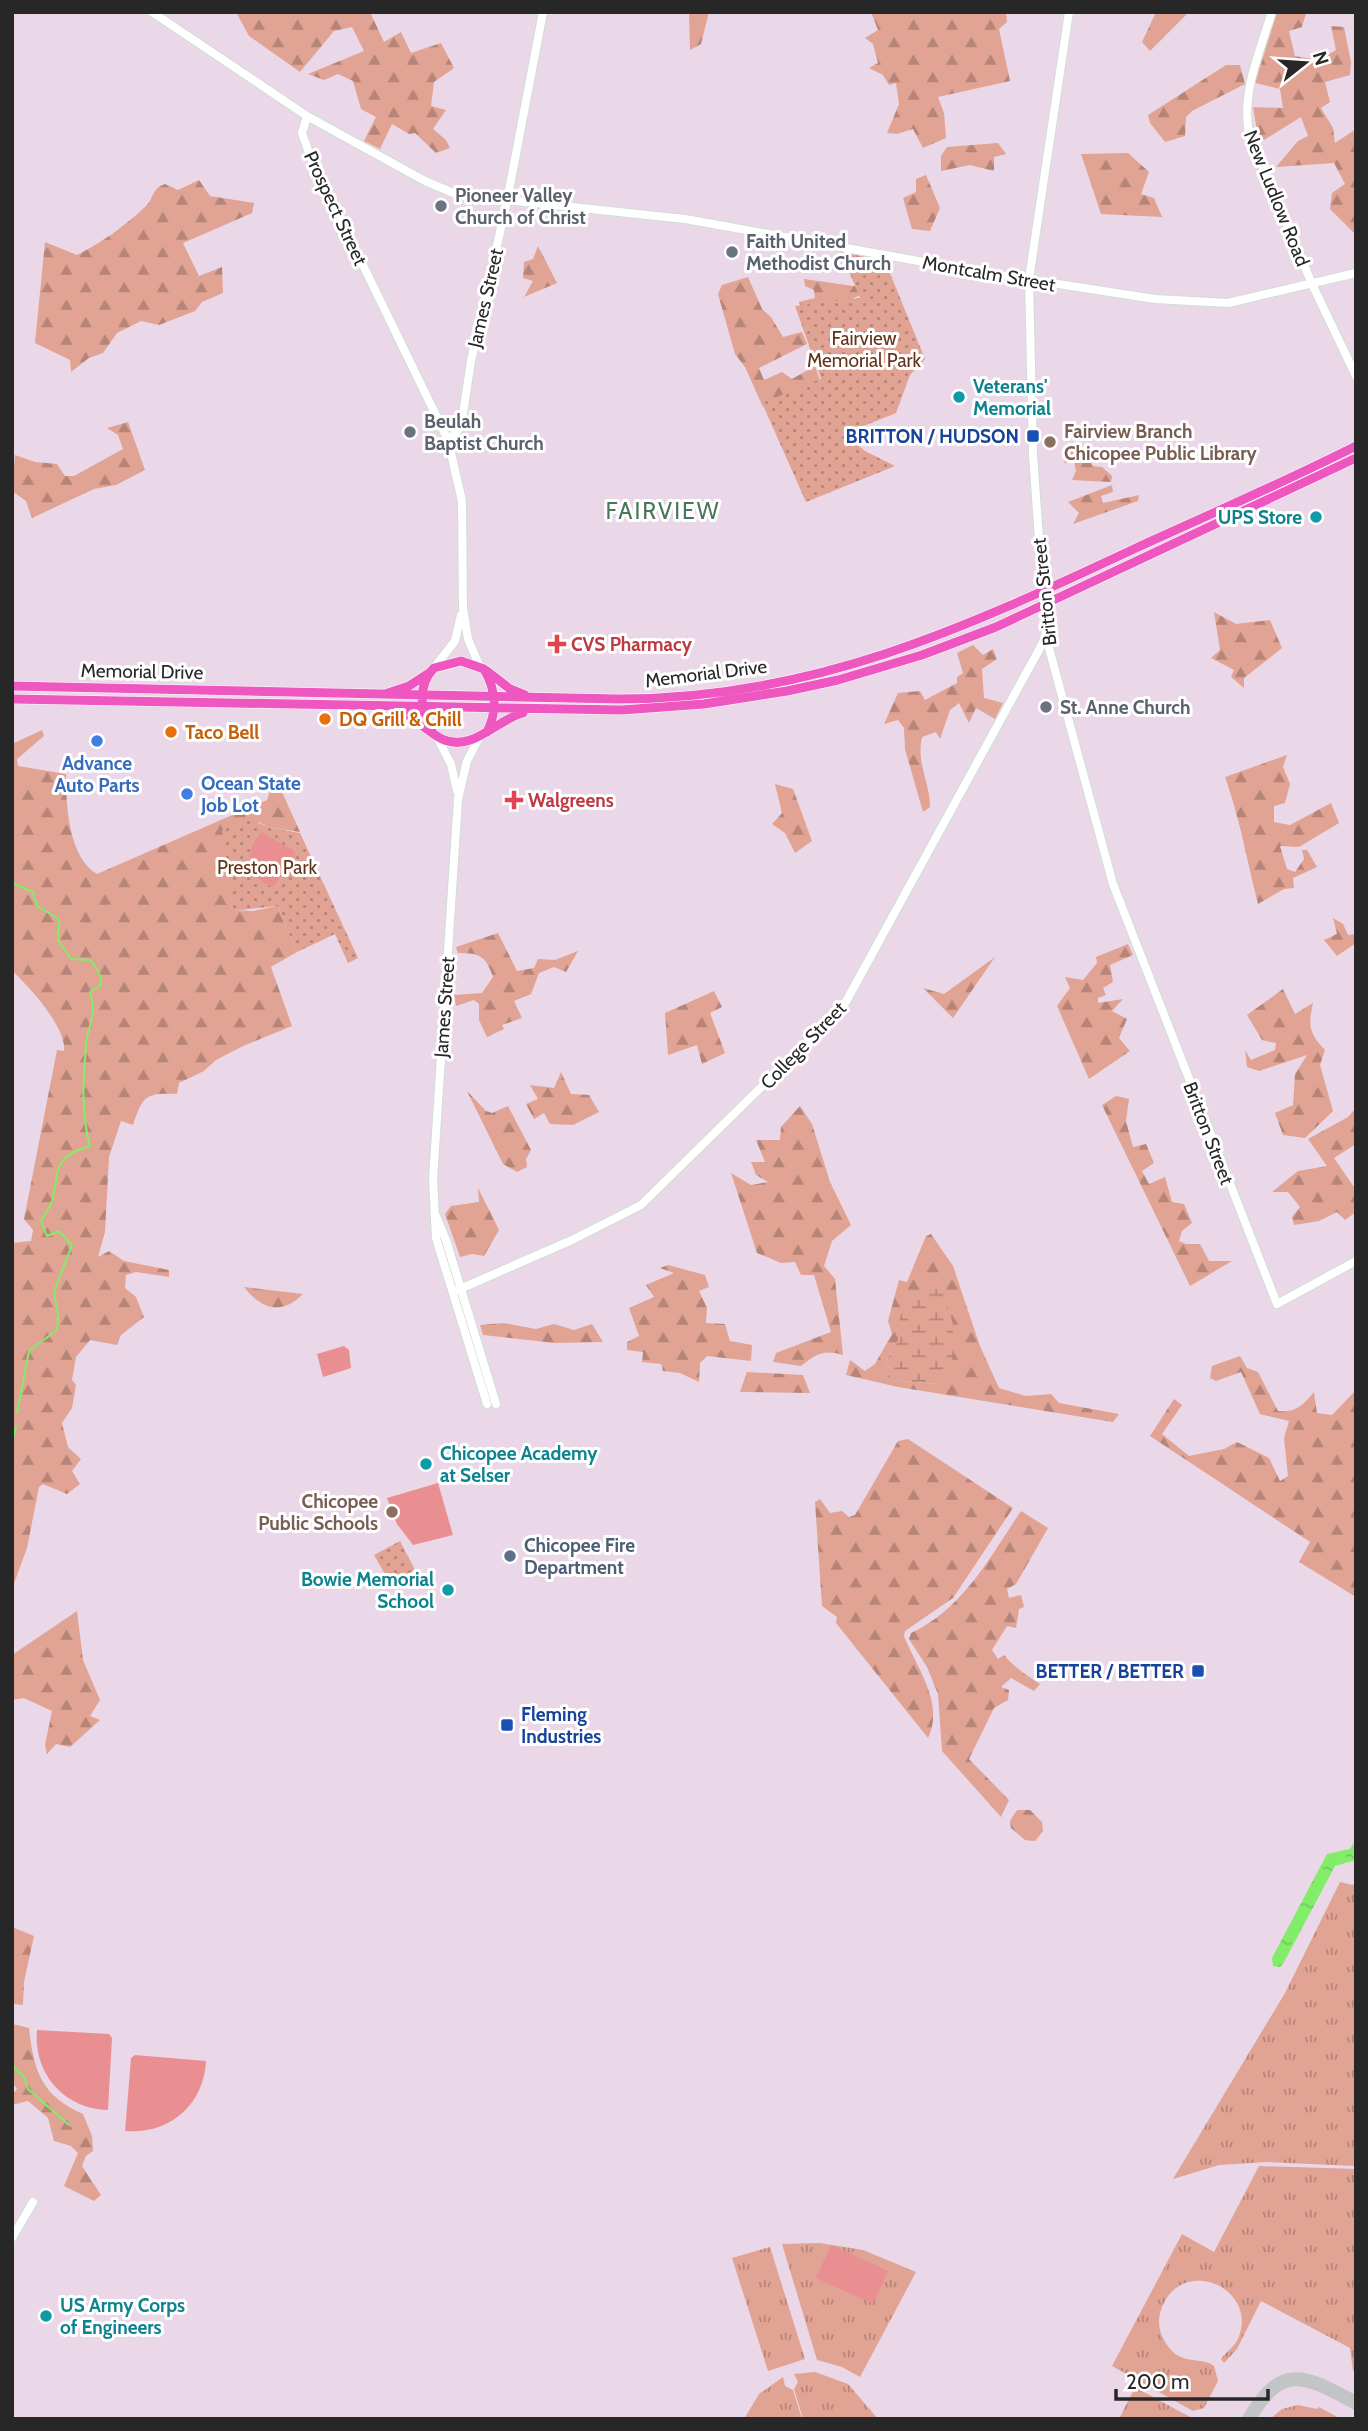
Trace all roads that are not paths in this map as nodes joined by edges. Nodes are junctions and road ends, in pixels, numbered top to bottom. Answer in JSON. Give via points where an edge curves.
{"nodes":[{"id":1,"x":152,"y":12,"type":"edge"},
{"id":2,"x":542,"y":12,"type":"edge"},
{"id":3,"x":1069,"y":12,"type":"edge"},
{"id":4,"x":1272,"y":12,"type":"edge"},
{"id":5,"x":307,"y":116,"type":"junction"},
{"id":6,"x":507,"y":201,"type":"junction"},
{"id":7,"x":1356,"y":273,"type":"edge"},
{"id":8,"x":1029,"y":279,"type":"junction"},
{"id":9,"x":1312,"y":284,"type":"junction"},
{"id":10,"x":1356,"y":376,"type":"edge"},
{"id":11,"x":463,"y":419,"type":"junction"},
{"id":12,"x":443,"y":430,"type":"junction"},
{"id":13,"x":448,"y":440,"type":"junction"},
{"id":14,"x":1356,"y":446,"type":"edge"},
{"id":15,"x":1356,"y":458,"type":"edge"},
{"id":16,"x":1042,"y":593,"type":"junction"},
{"id":17,"x":1043,"y":604,"type":"junction"},
{"id":18,"x":463,"y":608,"type":"junction"},
{"id":19,"x":1046,"y":637,"type":"junction"},
{"id":20,"x":482,"y":668,"type":"junction"},
{"id":21,"x":432,"y":670,"type":"junction"},
{"id":22,"x":12,"y":686,"type":"edge"},
{"id":23,"x":153,"y":689,"type":"junction"},
{"id":24,"x":378,"y":695,"type":"junction"},
{"id":25,"x":423,"y":697,"type":"junction"},
{"id":26,"x":494,"y":697,"type":"junction"},
{"id":27,"x":541,"y":698,"type":"junction"},
{"id":28,"x":12,"y":699,"type":"edge"},
{"id":29,"x":154,"y":701,"type":"junction"},
{"id":30,"x":384,"y":706,"type":"junction"},
{"id":31,"x":422,"y":707,"type":"junction"},
{"id":32,"x":494,"y":709,"type":"junction"},
{"id":33,"x":539,"y":710,"type":"junction"},
{"id":34,"x":434,"y":734,"type":"junction"},
{"id":35,"x":484,"y":734,"type":"junction"},
{"id":36,"x":458,"y":799,"type":"junction"},
{"id":37,"x":1356,"y":1261,"type":"edge"},
{"id":38,"x":457,"y":1290,"type":"junction"},
{"id":39,"x":491,"y":1404,"type":"dead end"},
{"id":40,"x":33,"y":2202,"type":"dead end"},
{"id":41,"x":12,"y":2238,"type":"edge"}],
"edges":[{"from":1,"to":5,"type":"main road"},
{"from":2,"to":6,"type":"main road","name":"James Street"},
{"from":3,"to":8,"type":"main road","name":"Britton Street"},
{"from":4,"to":9,"type":"main road","name":"New Ludlow Road","via":[[1251,81],[1248,127]]},
{"from":5,"to":6,"type":"main road","name":"Montcalm Street","via":[[425,181],[458,195]]},
{"from":5,"to":12,"type":"main road","name":"Prospect Street","via":[[302,133],[310,156]]},
{"from":6,"to":8,"type":"main road","name":"Montcalm Street","via":[[685,219]]},
{"from":6,"to":11,"type":"main road","name":"James Street","via":[[471,360]]},
{"from":7,"to":9,"type":"main road","name":"Montcalm Street"},
{"from":8,"to":9,"type":"main road","name":"Montcalm Street","via":[[1155,299],[1219,303]]},
{"from":8,"to":16,"type":"main road","name":"Britton Street"},
{"from":9,"to":10,"type":"main road","name":"New Ludlow Road"},
{"from":11,"to":12,"type":"main road"},
{"from":11,"to":13,"type":"main road","name":"James Street"},
{"from":12,"to":13,"type":"main road"},
{"from":13,"to":18,"type":"main road","via":[[462,501]]},
{"from":14,"to":16,"type":"main road","name":"Memorial Drive"},
{"from":15,"to":17,"type":"main road","name":"Memorial Drive"},
{"from":16,"to":17,"type":"main road","name":"Britton Street"},
{"from":16,"to":27,"type":"main road","name":"Memorial Drive","via":[[914,646],[791,680],[664,697]]},
{"from":17,"to":19,"type":"main road","name":"Britton Street"},
{"from":17,"to":33,"type":"main road","name":"Memorial Drive","via":[[944,647],[818,685],[687,706]]},
{"from":18,"to":20,"type":"main road","via":[[468,639]]},
{"from":18,"to":21,"type":"main road","via":[[455,641]]},
{"from":19,"to":37,"type":"main road","name":"Britton Street","via":[[1112,884],[1277,1304]]},
{"from":19,"to":38,"type":"main road","name":"College Street","via":[[843,1007],[641,1205]]},
{"from":20,"to":21,"type":"main road","via":[[461,661]]},
{"from":20,"to":26,"type":"main road"},
{"from":20,"to":27,"type":"main road","via":[[516,692]]},
{"from":21,"to":24,"type":"main road","via":[[405,688]]},
{"from":21,"to":25,"type":"main road"},
{"from":22,"to":23,"type":"main road","name":"Memorial Drive"},
{"from":23,"to":24,"type":"main road","name":"Memorial Drive"},
{"from":23,"to":29,"type":"main road"},
{"from":24,"to":25,"type":"main road","name":"Memorial Drive"},
{"from":25,"to":26,"type":"main road","name":"Memorial Drive"},
{"from":25,"to":31,"type":"main road"},
{"from":26,"to":27,"type":"main road","name":"Memorial Drive"},
{"from":26,"to":32,"type":"main road"},
{"from":28,"to":29,"type":"main road","name":"Memorial Drive"},
{"from":29,"to":30,"type":"main road","name":"Memorial Drive"},
{"from":30,"to":31,"type":"main road","name":"Memorial Drive"},
{"from":30,"to":34,"type":"main road","via":[[407,713]]},
{"from":31,"to":32,"type":"main road","name":"Memorial Drive"},
{"from":31,"to":34,"type":"main road"},
{"from":32,"to":33,"type":"main road","name":"Memorial Drive"},
{"from":32,"to":35,"type":"main road"},
{"from":33,"to":35,"type":"main road","via":[[511,717]]},
{"from":34,"to":35,"type":"main road","via":[[460,742]]},
{"from":34,"to":36,"type":"main road","name":"James Street","via":[[451,764]]},
{"from":35,"to":36,"type":"main road","name":"James Street","via":[[465,766]]},
{"from":36,"to":38,"type":"main road","name":"James Street","via":[[433,1179],[436,1238]]},
{"from":38,"to":39,"type":"main road","name":"James Street"},
{"from":40,"to":41,"type":"main road"}]}
